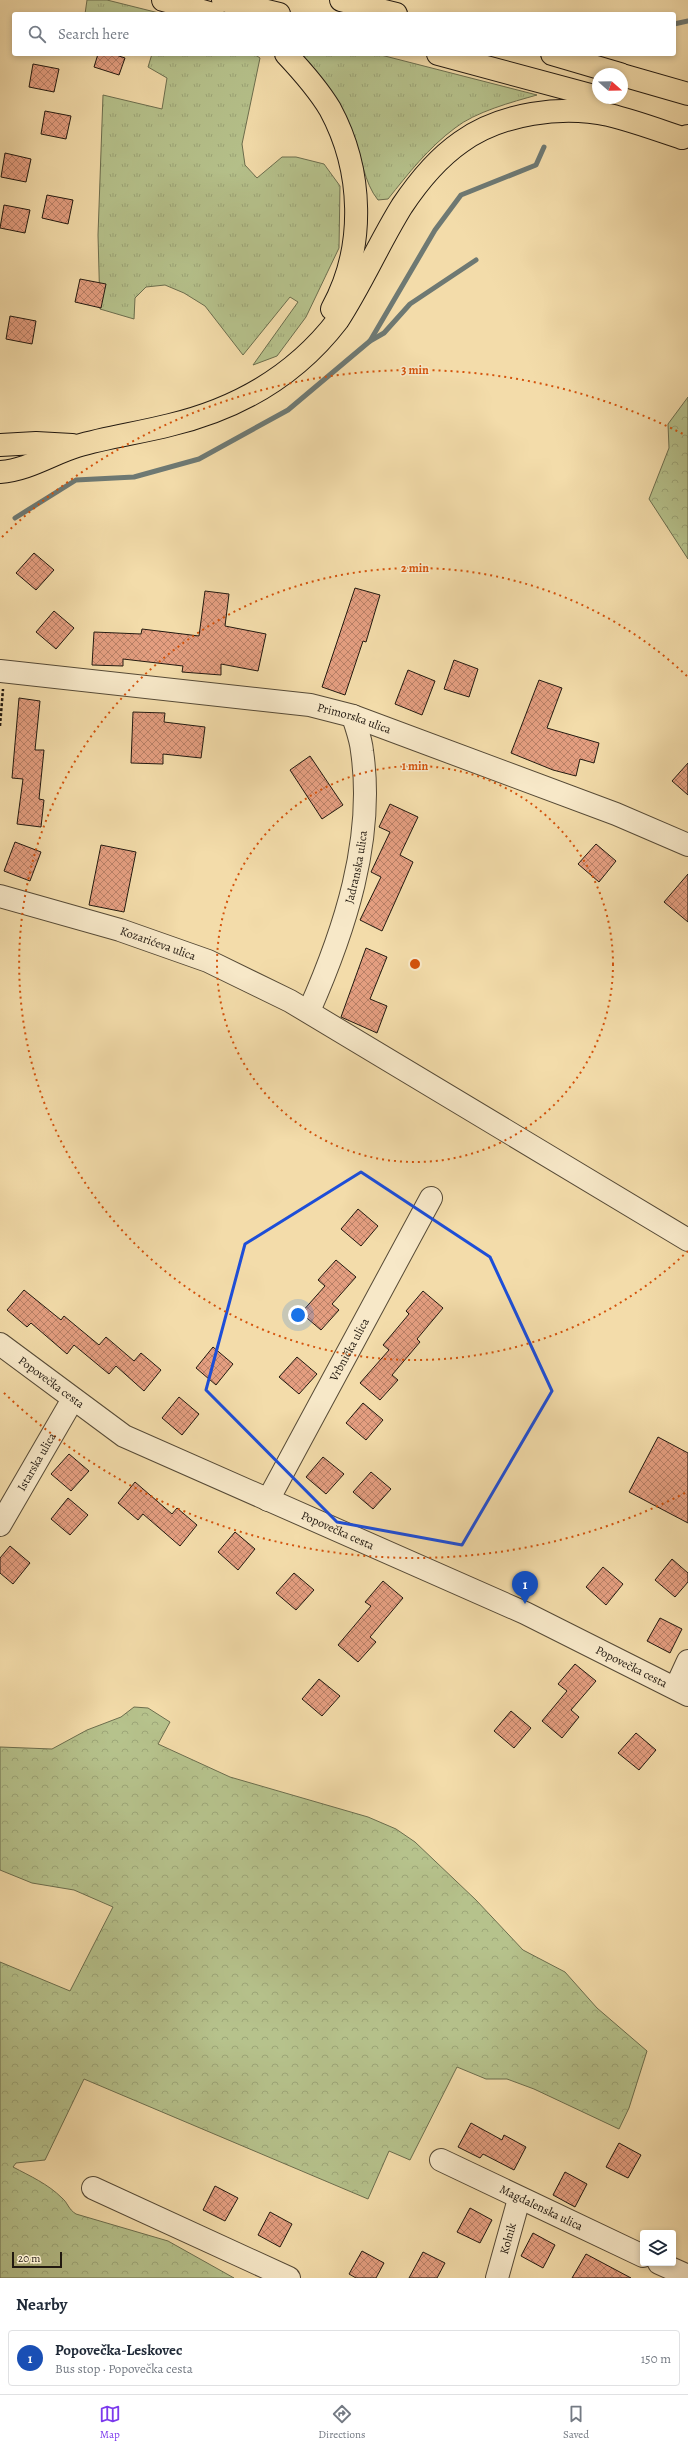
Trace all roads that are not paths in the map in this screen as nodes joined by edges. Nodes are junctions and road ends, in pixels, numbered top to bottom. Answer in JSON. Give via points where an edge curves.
{"nodes":[{"id":1,"x":163,"y":0,"type":"edge"},
{"id":2,"x":223,"y":0,"type":"edge"},
{"id":3,"x":341,"y":0,"type":"edge"},
{"id":4,"x":206,"y":12,"type":"edge"},
{"id":5,"x":271,"y":12,"type":"edge"},
{"id":6,"x":388,"y":12,"type":"edge"},
{"id":7,"x":288,"y":56,"type":"edge"},
{"id":8,"x":445,"y":56,"type":"edge"},
{"id":9,"x":559,"y":56,"type":"edge"},
{"id":10,"x":600,"y":68,"type":"edge"},
{"id":11,"x":628,"y":76,"type":"edge"},
{"id":12,"x":688,"y":94,"type":"edge"},
{"id":13,"x":592,"y":96,"type":"edge"},
{"id":14,"x":620,"y":104,"type":"edge"},
{"id":15,"x":688,"y":124,"type":"edge"},
{"id":16,"x":688,"y":136,"type":"edge"},
{"id":17,"x":309,"y":351,"type":"junction"},
{"id":18,"x":0,"y":445,"type":"edge"},
{"id":19,"x":77,"y":446,"type":"junction"},
{"id":20,"x":10,"y":470,"type":"edge"},
{"id":21,"x":0,"y":489,"type":"edge"},
{"id":22,"x":2,"y":671,"type":"edge"},
{"id":23,"x":353,"y":716,"type":"junction"},
{"id":24,"x":688,"y":845,"type":"edge"},
{"id":25,"x":0,"y":896,"type":"edge"},
{"id":26,"x":309,"y":1011,"type":"junction"},
{"id":27,"x":431,"y":1198,"type":"dead end"},
{"id":28,"x":688,"y":1240,"type":"edge"},
{"id":29,"x":0,"y":1344,"type":"edge"},
{"id":30,"x":73,"y":1399,"type":"junction"},
{"id":31,"x":268,"y":1500,"type":"junction"},
{"id":32,"x":0,"y":1525,"type":"edge"},
{"id":33,"x":688,"y":1661,"type":"edge"},
{"id":34,"x":682,"y":1691,"type":"edge"},
{"id":35,"x":440,"y":2160,"type":"dead end"},
{"id":36,"x":93,"y":2188,"type":"dead end"},
{"id":37,"x":519,"y":2199,"type":"junction"},
{"id":38,"x":640,"y":2255,"type":"edge"},
{"id":39,"x":666,"y":2266,"type":"edge"},
{"id":40,"x":688,"y":2276,"type":"edge"},
{"id":41,"x":289,"y":2278,"type":"edge"},
{"id":42,"x":497,"y":2278,"type":"edge"}],
"edges":[{"from":1,"to":4,"type":"highway"},
{"from":2,"to":5,"type":"highway"},
{"from":3,"to":6,"type":"highway"},
{"from":7,"to":17,"type":"highway","via":[[330,108],[346,144],[354,177],[355,238],[350,261],[335,303]]},
{"from":8,"to":13,"type":"highway"},
{"from":9,"to":10,"type":"highway"},
{"from":11,"to":12,"type":"highway"},
{"from":14,"to":15,"type":"highway"},
{"from":16,"to":17,"type":"highway","via":[[682,138],[609,115],[576,111],[546,112],[513,118],[461,141],[435,164],[417,186],[402,207],[338,320],[326,336]]},
{"from":17,"to":19,"type":"highway","via":[[272,384],[225,408],[171,425]]},
{"from":18,"to":19,"type":"highway","via":[[36,443]]},
{"from":19,"to":20,"type":"highway"},
{"from":20,"to":21,"type":"highway"},
{"from":22,"to":23,"type":"street","name":"Primorska ulica","via":[[310,705]]},
{"from":23,"to":24,"type":"street","name":"Primorska ulica","via":[[616,814]]},
{"from":23,"to":26,"type":"street","name":"Jadranska ulica","via":[[362,751],[364,808],[354,885],[331,961]]},
{"from":25,"to":26,"type":"street","name":"Kozarićeva ulica","via":[[120,930],[208,961]]},
{"from":26,"to":28,"type":"street","name":"Kozarićeva ulica"},
{"from":27,"to":31,"type":"street","name":"Vrbnička ulica"},
{"from":29,"to":30,"type":"street","name":"Popovečka cesta"},
{"from":30,"to":31,"type":"street","name":"Popovečka cesta","via":[[124,1436]]},
{"from":30,"to":32,"type":"street","name":"Istarska ulica"},
{"from":31,"to":34,"type":"street","name":"Popovečka cesta","via":[[525,1613]]},
{"from":33,"to":34,"type":"street"},
{"from":35,"to":37,"type":"street","name":"Magdalenska ulica"},
{"from":36,"to":41,"type":"street"},
{"from":37,"to":38,"type":"street","name":"Magdalenska ulica"},
{"from":37,"to":42,"type":"street","name":"Kolnik"},
{"from":39,"to":40,"type":"street"}]}
